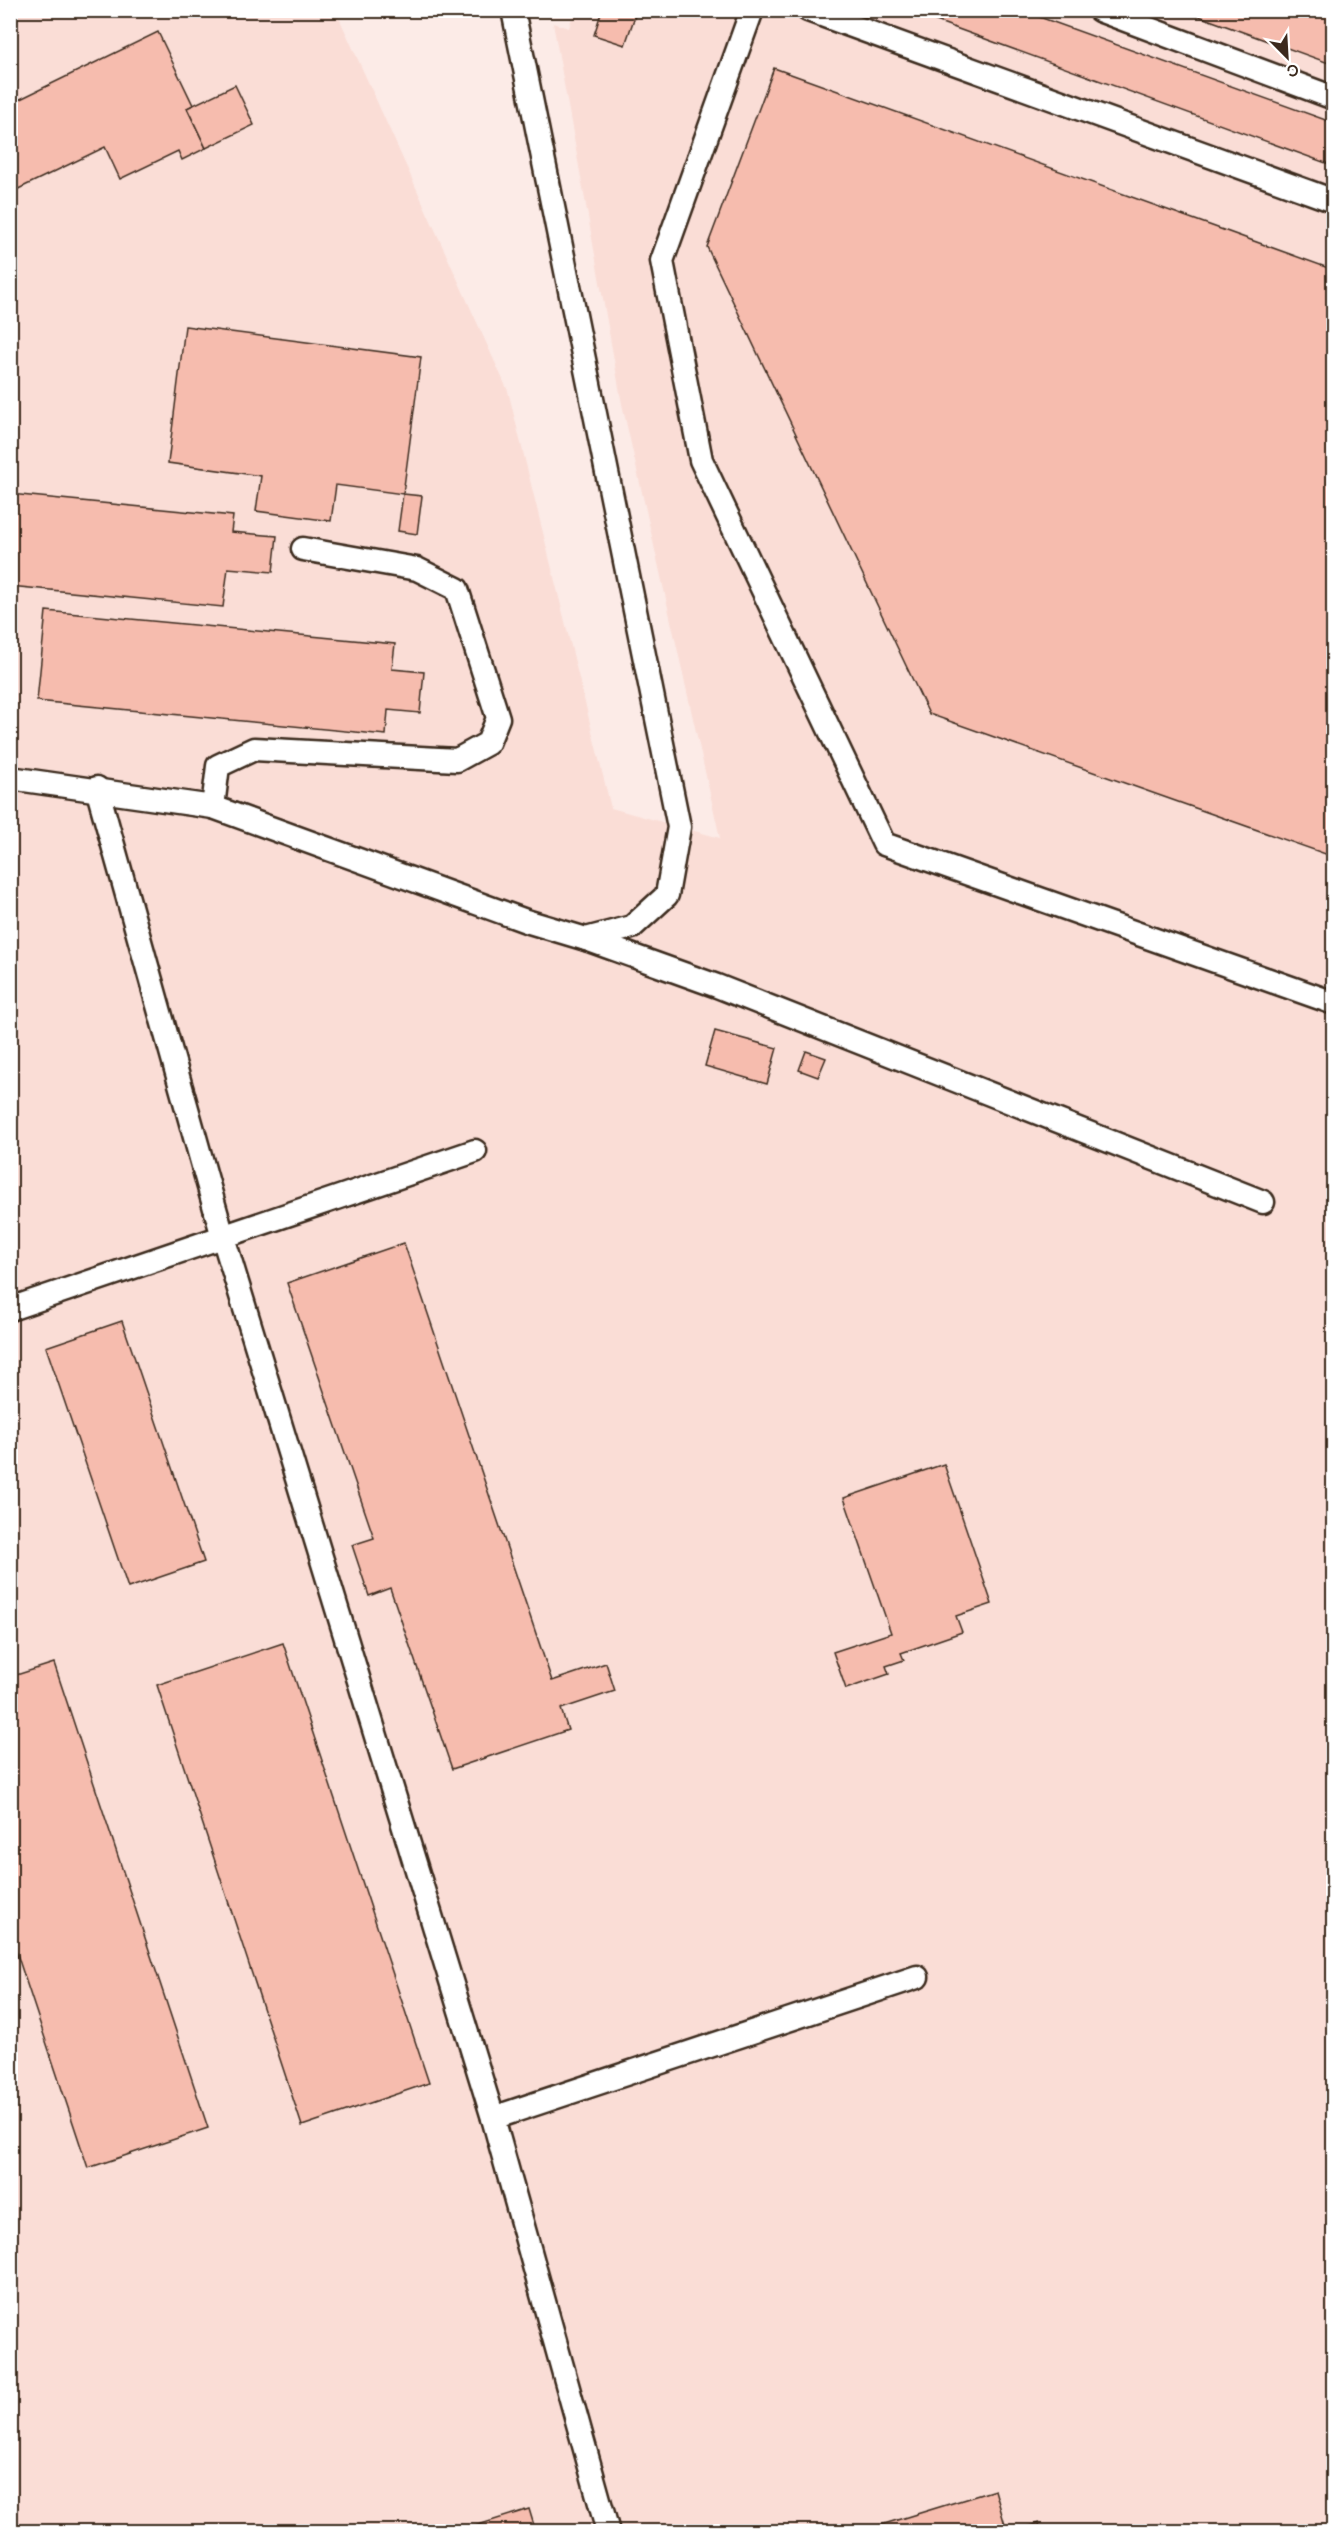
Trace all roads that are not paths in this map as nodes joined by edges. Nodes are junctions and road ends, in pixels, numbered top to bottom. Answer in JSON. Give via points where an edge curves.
{"nodes":[{"id":1,"x":513,"y":10,"type":"edge"},
{"id":2,"x":752,"y":10,"type":"edge"},
{"id":3,"x":808,"y":10,"type":"edge"},
{"id":4,"x":1099,"y":10,"type":"edge"},
{"id":5,"x":1334,"y":98,"type":"edge"},
{"id":6,"x":1334,"y":201,"type":"edge"},
{"id":7,"x":303,"y":549,"type":"dead end"},
{"id":8,"x":10,"y":778,"type":"edge"},
{"id":9,"x":97,"y":788,"type":"junction"},
{"id":10,"x":213,"y":807,"type":"junction"},
{"id":11,"x":586,"y":939,"type":"junction"},
{"id":12,"x":1334,"y":1003,"type":"edge"},
{"id":13,"x":475,"y":1151,"type":"dead end"},
{"id":14,"x":1263,"y":1202,"type":"dead end"},
{"id":15,"x":223,"y":1238,"type":"junction"},
{"id":16,"x":10,"y":1309,"type":"edge"},
{"id":17,"x":917,"y":1977,"type":"dead end"},
{"id":18,"x":493,"y":2118,"type":"junction"},
{"id":19,"x":608,"y":2532,"type":"edge"}],
"edges":[{"from":1,"to":11,"type":"lane","via":[[679,827],[667,895],[632,927]]},
{"from":2,"to":12,"type":"lane","via":[[662,261],[701,460],[884,844]]},
{"from":3,"to":6,"type":"lane"},
{"from":4,"to":5,"type":"lane"},
{"from":7,"to":10,"type":"lane","via":[[417,569],[458,589],[498,718],[488,743],[457,760],[254,748],[218,766]]},
{"from":8,"to":9,"type":"lane"},
{"from":9,"to":10,"type":"lane"},
{"from":9,"to":15,"type":"lane"},
{"from":10,"to":11,"type":"lane","via":[[526,921]]},
{"from":11,"to":14,"type":"lane","via":[[717,986]]},
{"from":13,"to":15,"type":"lane"},
{"from":15,"to":16,"type":"lane"},
{"from":15,"to":18,"type":"lane"},
{"from":17,"to":18,"type":"lane"},
{"from":18,"to":19,"type":"lane"}]}
